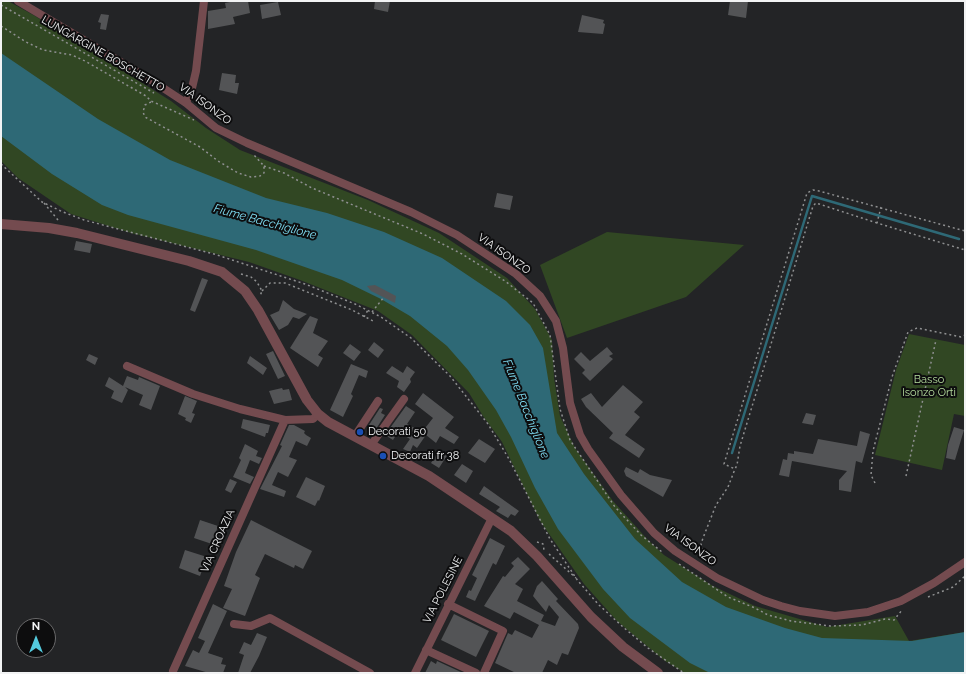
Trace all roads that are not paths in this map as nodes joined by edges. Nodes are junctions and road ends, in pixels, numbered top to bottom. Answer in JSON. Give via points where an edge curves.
{"nodes":[{"id":1,"x":18,"y":1,"type":"edge"},
{"id":2,"x":204,"y":1,"type":"edge"},
{"id":3,"x":186,"y":103,"type":"junction"},
{"id":4,"x":1,"y":224,"type":"edge"},
{"id":5,"x":127,"y":366,"type":"dead end"},
{"id":6,"x":404,"y":399,"type":"dead end"},
{"id":7,"x":378,"y":401,"type":"dead end"},
{"id":8,"x":318,"y":414,"type":"junction"},
{"id":9,"x":285,"y":420,"type":"junction"},
{"id":10,"x":355,"y":436,"type":"junction"},
{"id":11,"x":371,"y":445,"type":"junction"},
{"id":12,"x":492,"y":518,"type":"junction"},
{"id":13,"x":965,"y":562,"type":"edge"},
{"id":14,"x":448,"y":604,"type":"junction"},
{"id":15,"x":234,"y":624,"type":"dead end"},
{"id":16,"x":426,"y":650,"type":"junction"},
{"id":17,"x":173,"y":671,"type":"dead end"},
{"id":18,"x":370,"y":673,"type":"edge"},
{"id":19,"x":415,"y":673,"type":"edge"},
{"id":20,"x":476,"y":673,"type":"edge"},
{"id":21,"x":484,"y":673,"type":"edge"},
{"id":22,"x":658,"y":673,"type":"edge"}],
"edges":[{"from":1,"to":3,"type":"street","name":"VIA ISONZO"},
{"from":2,"to":3,"type":"street","via":[[196,71]]},
{"from":3,"to":13,"type":"street","name":"VIA ISONZO","via":[[208,122],[247,143],[441,226],[502,263],[528,284],[540,296],[556,322],[563,348],[572,411],[588,449],[642,520],[666,544],[700,568],[762,600],[800,611],[835,616],[868,612],[901,601]]},
{"from":4,"to":8,"type":"street","via":[[77,233],[189,260],[222,272],[245,290],[307,400]]},
{"from":5,"to":9,"type":"street","via":[[216,403]]},
{"from":6,"to":11,"type":"street"},
{"from":7,"to":10,"type":"street"},
{"from":8,"to":9,"type":"street","via":[[313,419]]},
{"from":8,"to":10,"type":"street"},
{"from":9,"to":17,"type":"street","name":"VIA CROAZIA"},
{"from":10,"to":11,"type":"street"},
{"from":11,"to":12,"type":"street","via":[[429,476]]},
{"from":12,"to":14,"type":"street","name":"VIA POLESINE"},
{"from":12,"to":22,"type":"street","via":[[530,545],[591,616],[623,647]]},
{"from":14,"to":16,"type":"street","name":"VIA POLESINE"},
{"from":14,"to":21,"type":"street","via":[[503,631]]},
{"from":15,"to":18,"type":"street","via":[[250,626],[270,618]]},
{"from":16,"to":19,"type":"street","name":"VIA POLESINE"},
{"from":16,"to":20,"type":"street"}]}
